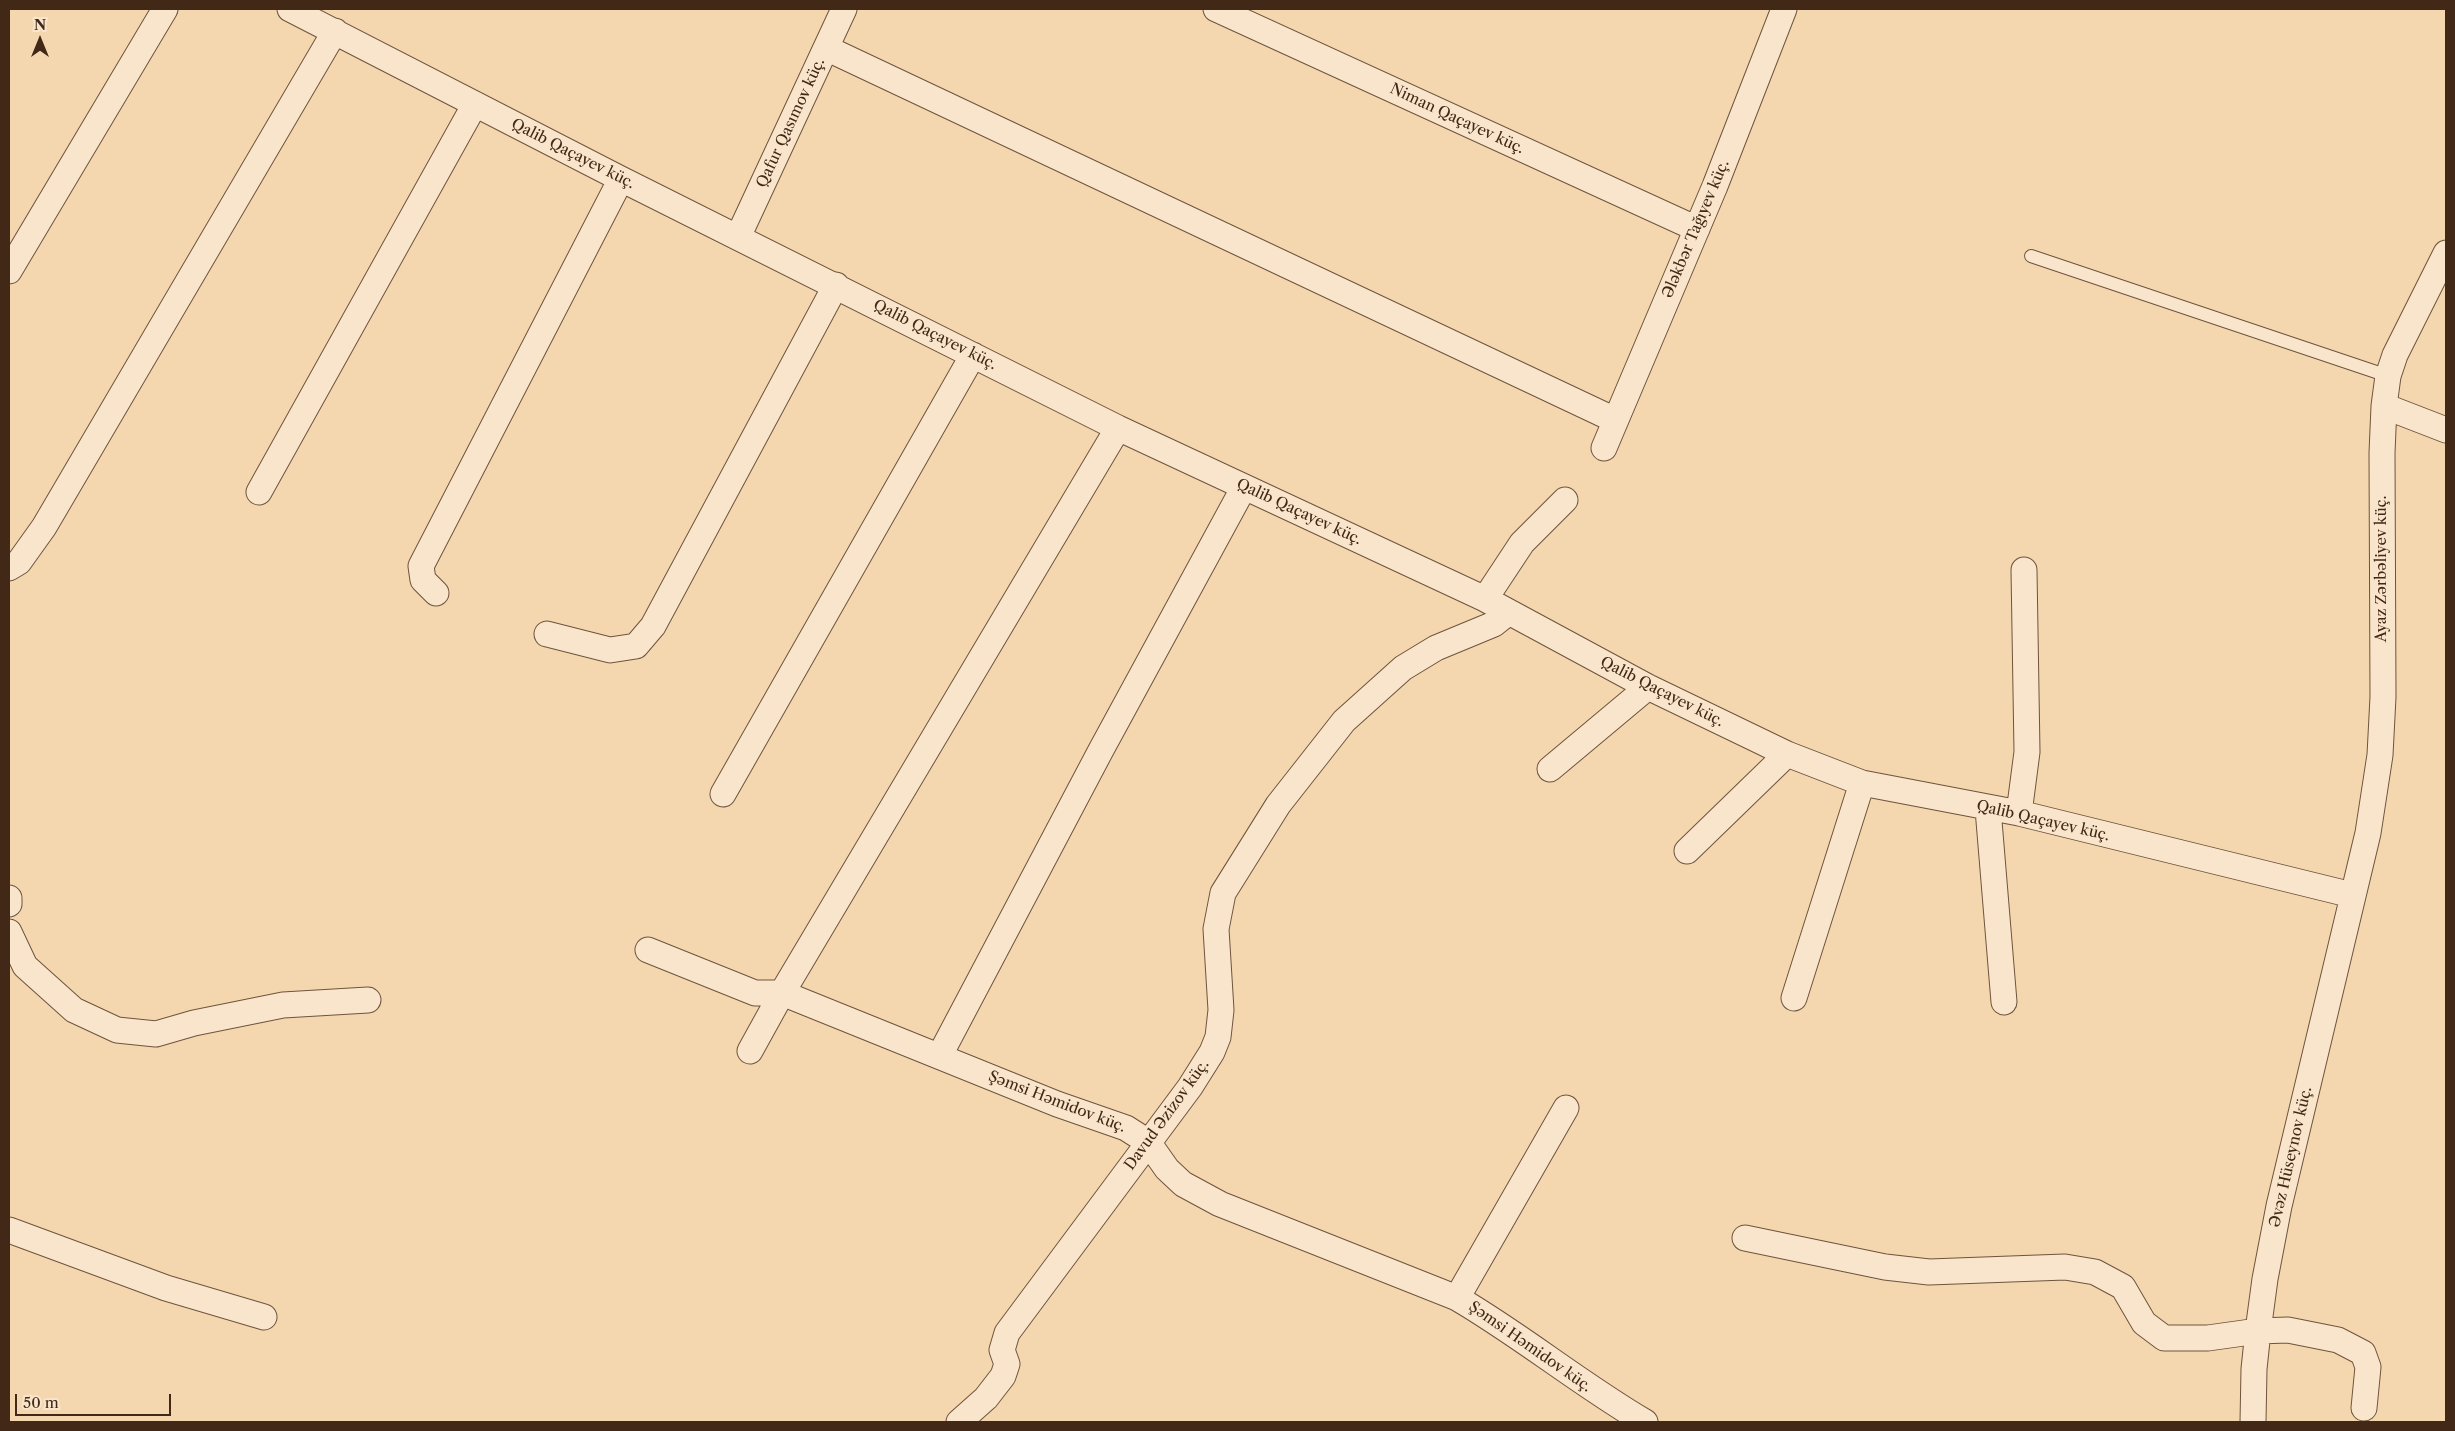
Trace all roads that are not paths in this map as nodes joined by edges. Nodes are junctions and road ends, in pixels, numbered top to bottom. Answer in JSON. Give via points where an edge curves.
{"nodes":[{"id":1,"x":165,"y":9,"type":"edge"},
{"id":2,"x":290,"y":9,"type":"edge"},
{"id":3,"x":844,"y":9,"type":"edge"},
{"id":4,"x":1216,"y":9,"type":"edge"},
{"id":5,"x":1784,"y":9,"type":"edge"},
{"id":6,"x":335,"y":31,"type":"junction"},
{"id":7,"x":826,"y":48,"type":"junction"},
{"id":8,"x":475,"y":104,"type":"junction"},
{"id":9,"x":621,"y":179,"type":"junction"},
{"id":10,"x":1697,"y":229,"type":"junction"},
{"id":11,"x":738,"y":237,"type":"junction"},
{"id":12,"x":2446,"y":253,"type":"edge"},
{"id":13,"x":2032,"y":256,"type":"dead end"},
{"id":14,"x":9,"y":271,"type":"edge"},
{"id":15,"x":836,"y":286,"type":"junction"},
{"id":16,"x":973,"y":354,"type":"junction"},
{"id":17,"x":2388,"y":376,"type":"junction"},
{"id":18,"x":2384,"y":406,"type":"junction"},
{"id":19,"x":1616,"y":420,"type":"junction"},
{"id":20,"x":1118,"y":428,"type":"junction"},
{"id":21,"x":2446,"y":430,"type":"edge"},
{"id":22,"x":1604,"y":448,"type":"dead end"},
{"id":23,"x":1244,"y":487,"type":"junction"},
{"id":24,"x":260,"y":492,"type":"dead end"},
{"id":25,"x":1565,"y":500,"type":"dead end"},
{"id":26,"x":9,"y":568,"type":"edge"},
{"id":27,"x":2024,"y":570,"type":"dead end"},
{"id":28,"x":436,"y":593,"type":"dead end"},
{"id":29,"x":1485,"y":599,"type":"junction"},
{"id":30,"x":1509,"y":612,"type":"junction"},
{"id":31,"x":547,"y":634,"type":"dead end"},
{"id":32,"x":1648,"y":688,"type":"junction"},
{"id":33,"x":1786,"y":754,"type":"junction"},
{"id":34,"x":1550,"y":769,"type":"dead end"},
{"id":35,"x":1862,"y":783,"type":"junction"},
{"id":36,"x":723,"y":794,"type":"dead end"},
{"id":37,"x":1988,"y":809,"type":"junction"},
{"id":38,"x":2019,"y":814,"type":"junction"},
{"id":39,"x":1687,"y":851,"type":"dead end"},
{"id":40,"x":2352,"y":895,"type":"junction"},
{"id":41,"x":9,"y":898,"type":"edge"},
{"id":42,"x":9,"y":904,"type":"edge"},
{"id":43,"x":9,"y":932,"type":"edge"},
{"id":44,"x":648,"y":950,"type":"dead end"},
{"id":45,"x":782,"y":993,"type":"junction"},
{"id":46,"x":1794,"y":998,"type":"dead end"},
{"id":47,"x":368,"y":1000,"type":"dead end"},
{"id":48,"x":2004,"y":1002,"type":"dead end"},
{"id":49,"x":750,"y":1051,"type":"dead end"},
{"id":50,"x":940,"y":1055,"type":"junction"},
{"id":51,"x":1566,"y":1108,"type":"dead end"},
{"id":52,"x":1148,"y":1142,"type":"junction"},
{"id":53,"x":9,"y":1230,"type":"edge"},
{"id":54,"x":1745,"y":1238,"type":"dead end"},
{"id":55,"x":1457,"y":1298,"type":"junction"},
{"id":56,"x":264,"y":1317,"type":"dead end"},
{"id":57,"x":2258,"y":1331,"type":"junction"},
{"id":58,"x":2364,"y":1408,"type":"dead end"},
{"id":59,"x":959,"y":1422,"type":"edge"},
{"id":60,"x":1645,"y":1422,"type":"edge"},
{"id":61,"x":2253,"y":1422,"type":"edge"}],
"edges":[{"from":1,"to":14,"type":"street"},
{"from":2,"to":6,"type":"street","name":"Qalib Qaçayev küç."},
{"from":3,"to":7,"type":"street","name":"Qafur Qasımov küç."},
{"from":4,"to":10,"type":"street","name":"Niman Qaçayev küç."},
{"from":5,"to":10,"type":"street","name":"Ələkbər Tağıyev küç."},
{"from":6,"to":8,"type":"street","name":"Qalib Qaçayev küç."},
{"from":6,"to":26,"type":"street","via":[[44,527],[19,562]]},
{"from":7,"to":11,"type":"street","name":"Qafur Qasımov küç."},
{"from":7,"to":19,"type":"street"},
{"from":8,"to":9,"type":"street","name":"Qalib Qaçayev küç."},
{"from":8,"to":24,"type":"street"},
{"from":9,"to":11,"type":"street","name":"Qalib Qaçayev küç."},
{"from":9,"to":28,"type":"street","via":[[421,566],[423,580]]},
{"from":10,"to":19,"type":"street","name":"Ələkbər Tağıyev küç."},
{"from":11,"to":15,"type":"street","name":"Qalib Qaçayev küç."},
{"from":12,"to":17,"type":"street","name":"Ayaz Zərbəliyev küç.","via":[[2395,354]]},
{"from":13,"to":17,"type":"lane"},
{"from":15,"to":16,"type":"street","name":"Qalib Qaçayev küç."},
{"from":15,"to":31,"type":"street","via":[[653,626],[636,646],[610,650]]},
{"from":16,"to":20,"type":"street","name":"Qalib Qaçayev küç."},
{"from":16,"to":36,"type":"street"},
{"from":17,"to":18,"type":"street","name":"Ayaz Zərbəliyev küç."},
{"from":18,"to":21,"type":"street"},
{"from":18,"to":40,"type":"street","name":"Ayaz Zərbəliyev küç.","via":[[2380,755],[2368,833]]},
{"from":19,"to":22,"type":"street","name":"Ələkbər Tağıyev küç."},
{"from":20,"to":23,"type":"street","name":"Qalib Qaçayev küç."},
{"from":20,"to":45,"type":"street"},
{"from":23,"to":29,"type":"street","name":"Qalib Qaçayev küç."},
{"from":23,"to":50,"type":"street"},
{"from":25,"to":29,"type":"street","via":[[1522,543]]},
{"from":27,"to":38,"type":"street","via":[[2027,752]]},
{"from":29,"to":30,"type":"street","name":"Qalib Qaçayev küç."},
{"from":30,"to":32,"type":"street","name":"Qalib Qaçayev küç."},
{"from":30,"to":52,"type":"street","name":"Davud Əzizov küç.","via":[[1494,624],[1436,648],[1403,668],[1344,721],[1278,805],[1224,893],[1218,913],[1216,930],[1221,1010],[1218,1037],[1190,1087]]},
{"from":32,"to":33,"type":"street","name":"Qalib Qaçayev küç."},
{"from":32,"to":34,"type":"street"},
{"from":33,"to":35,"type":"street","name":"Qalib Qaçayev küç."},
{"from":33,"to":39,"type":"street"},
{"from":35,"to":37,"type":"street","name":"Qalib Qaçayev küç."},
{"from":35,"to":46,"type":"street"},
{"from":37,"to":38,"type":"street","name":"Qalib Qaçayev küç."},
{"from":37,"to":48,"type":"street"},
{"from":38,"to":40,"type":"street","name":"Qalib Qaçayev küç."},
{"from":40,"to":57,"type":"street","name":"Əvəz Hüseynov küç.","via":[[2279,1206]]},
{"from":41,"to":42,"type":"street"},
{"from":43,"to":47,"type":"street","via":[[25,966],[74,1010],[117,1030],[156,1034],[283,1005]]},
{"from":44,"to":45,"type":"street","name":"Şəmsi Həmidov küç.","via":[[755,993]]},
{"from":45,"to":49,"type":"street"},
{"from":45,"to":50,"type":"street","name":"Şəmsi Həmidov küç."},
{"from":50,"to":52,"type":"street","name":"Şəmsi Həmidov küç.","via":[[1057,1104],[1126,1128]]},
{"from":51,"to":55,"type":"street"},
{"from":52,"to":55,"type":"street","name":"Şəmsi Həmidov küç.","via":[[1167,1169],[1183,1184],[1220,1204]]},
{"from":52,"to":59,"type":"street","name":"Davud Əzizov küç.","via":[[1007,1332],[1002,1350],[1007,1364],[1003,1376],[986,1398]]},
{"from":53,"to":56,"type":"street","via":[[166,1288]]},
{"from":54,"to":57,"type":"street","via":[[1885,1267],[1929,1272],[2064,1266],[2095,1272],[2123,1287],[2144,1324],[2164,1338],[2208,1338]]},
{"from":55,"to":60,"type":"street","name":"Şəmsi Həmidov küç.","via":[[1494,1319],[1600,1396]]},
{"from":57,"to":58,"type":"street","via":[[2288,1330],[2338,1340],[2363,1353],[2368,1367]]},
{"from":57,"to":61,"type":"street","name":"Əvəz Hüseynov küç."}]}
